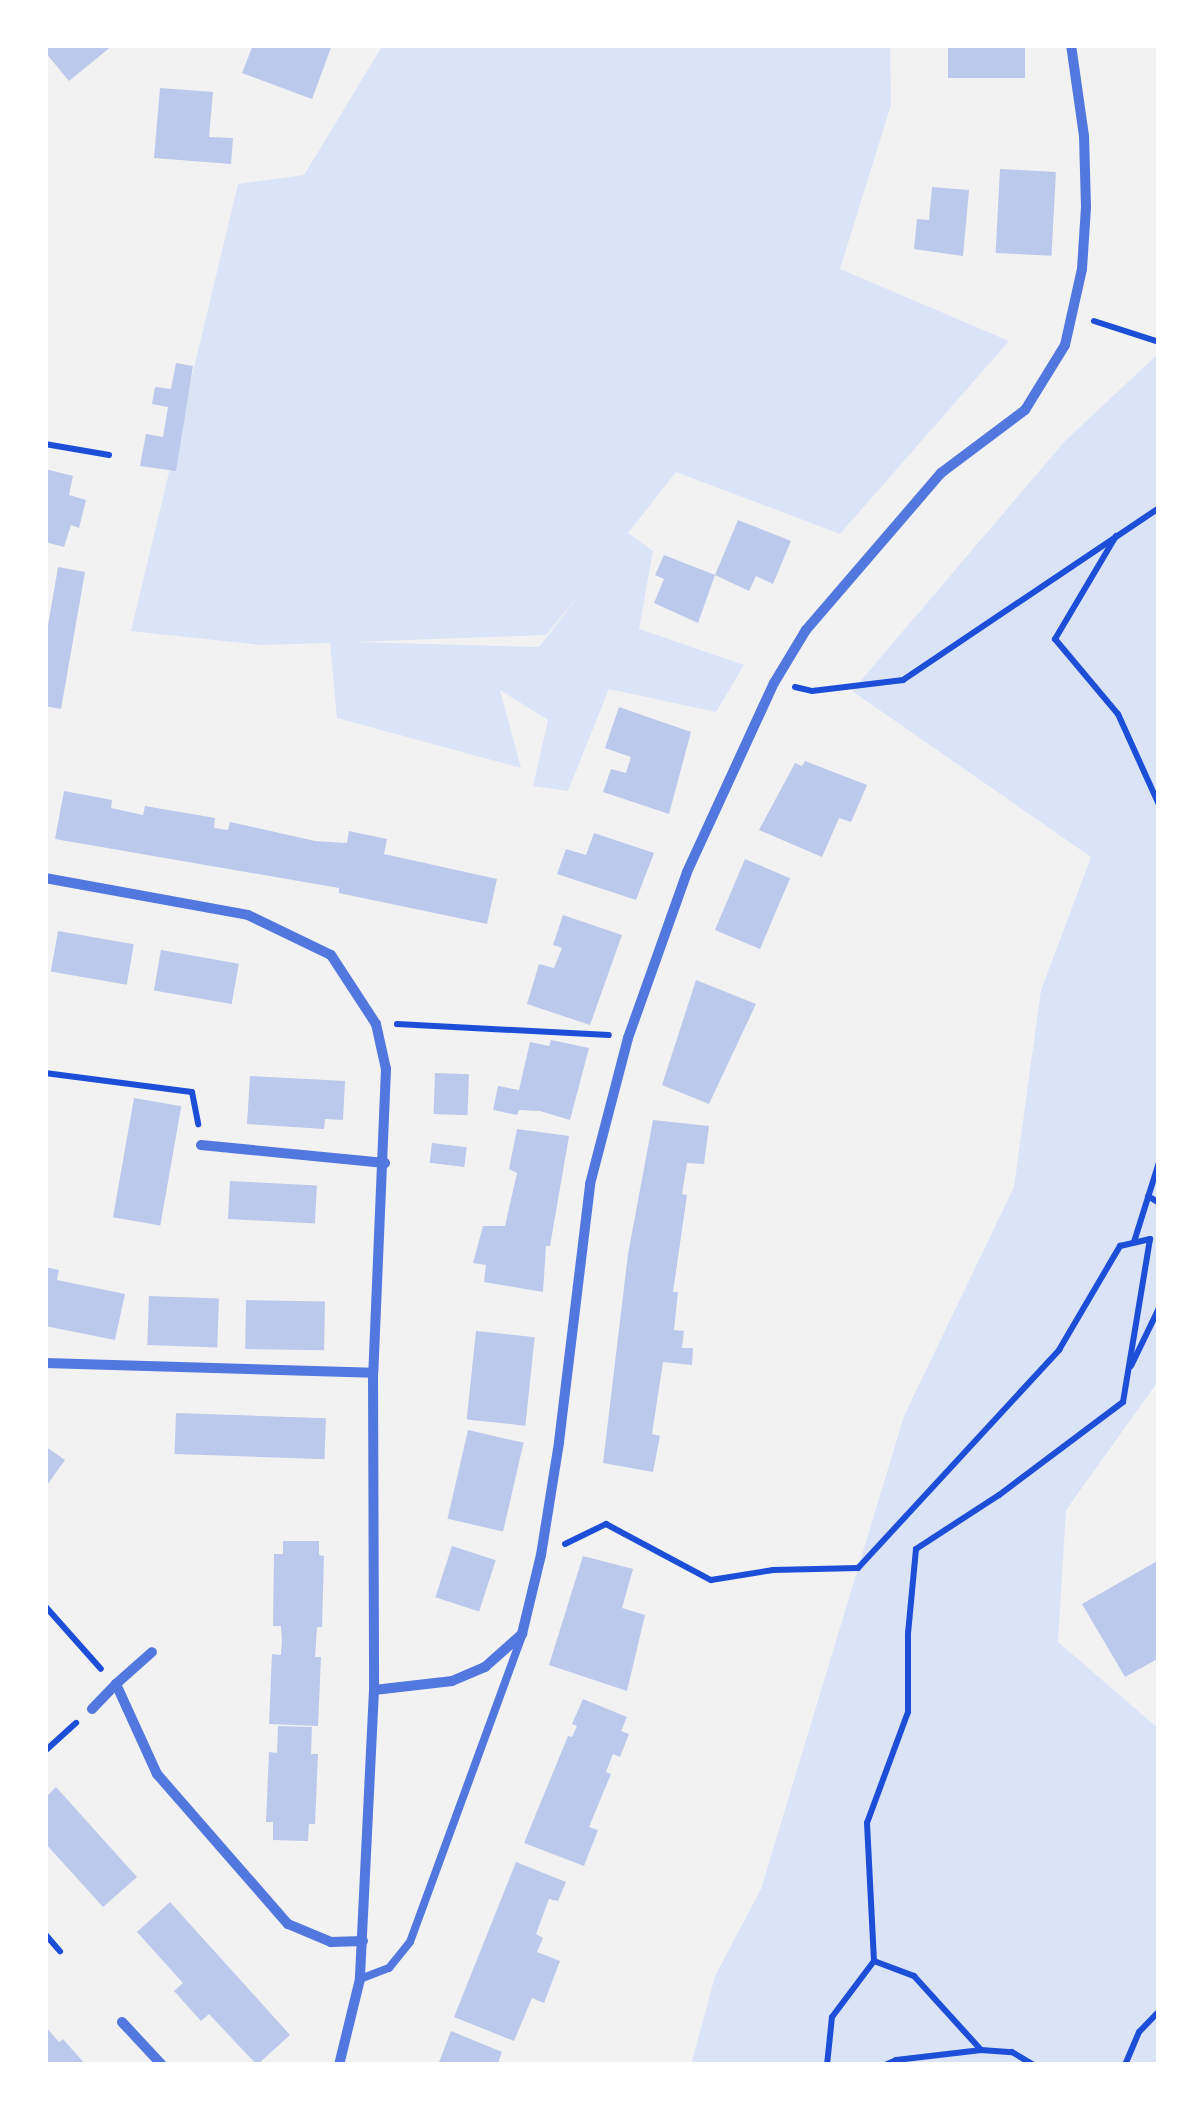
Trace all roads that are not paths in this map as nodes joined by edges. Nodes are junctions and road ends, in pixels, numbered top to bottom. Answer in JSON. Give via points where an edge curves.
{"nodes":[{"id":1,"x":1072,"y":45,"type":"edge"},
{"id":2,"x":45,"y":878,"type":"edge"},
{"id":3,"x":201,"y":1144,"type":"road end"},
{"id":4,"x":384,"y":1163,"type":"junction"},
{"id":5,"x":46,"y":1363,"type":"edge"},
{"id":6,"x":373,"y":1373,"type":"junction"},
{"id":7,"x":522,"y":1634,"type":"junction"},
{"id":8,"x":152,"y":1652,"type":"dead end"},
{"id":9,"x":116,"y":1684,"type":"junction"},
{"id":10,"x":374,"y":1690,"type":"junction"},
{"id":11,"x":92,"y":1709,"type":"road end"},
{"id":12,"x":362,"y":1941,"type":"junction"},
{"id":13,"x":360,"y":1978,"type":"junction"},
{"id":14,"x":122,"y":2022,"type":"dead end"},
{"id":15,"x":162,"y":2065,"type":"edge"},
{"id":16,"x":340,"y":2065,"type":"edge"}],
"edges":[{"from":1,"to":7,"type":"street","via":[[1086,208],[1082,269],[1065,345],[1025,410],[941,472],[806,630],[774,683],[687,872],[628,1038],[590,1184],[560,1442]]},
{"from":2,"to":4,"type":"street","via":[[248,914],[331,955],[376,1024],[386,1070]]},
{"from":3,"to":4,"type":"street"},
{"from":4,"to":6,"type":"street"},
{"from":5,"to":6,"type":"street"},
{"from":6,"to":10,"type":"street"},
{"from":7,"to":10,"type":"street","via":[[485,1667],[452,1681]]},
{"from":7,"to":13,"type":"lane","via":[[410,1942],[389,1968]]},
{"from":8,"to":9,"type":"street"},
{"from":9,"to":11,"type":"street"},
{"from":9,"to":12,"type":"street","via":[[156,1774],[288,1924],[331,1942]]},
{"from":10,"to":12,"type":"street"},
{"from":12,"to":13,"type":"street"},
{"from":13,"to":16,"type":"street"},
{"from":14,"to":15,"type":"street"}]}
